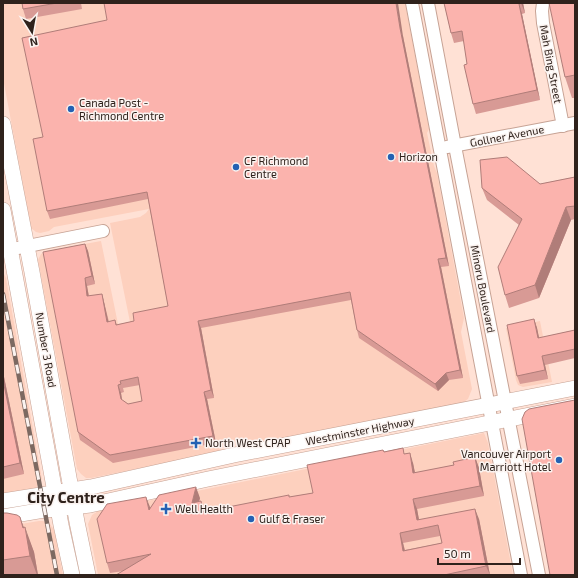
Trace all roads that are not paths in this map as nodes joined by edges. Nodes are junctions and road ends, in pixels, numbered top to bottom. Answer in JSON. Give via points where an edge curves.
{"nodes":[{"id":1,"x":412,"y":3,"type":"edge"},
{"id":2,"x":428,"y":3,"type":"edge"},
{"id":3,"x":543,"y":3,"type":"edge"},
{"id":4,"x":3,"y":124,"type":"edge"},
{"id":5,"x":569,"y":124,"type":"edge"},
{"id":6,"x":455,"y":146,"type":"junction"},
{"id":7,"x":440,"y":149,"type":"junction"},
{"id":8,"x":3,"y":210,"type":"edge"},
{"id":9,"x":103,"y":231,"type":"dead end"},
{"id":10,"x":27,"y":246,"type":"junction"},
{"id":11,"x":7,"y":250,"type":"edge"},
{"id":12,"x":575,"y":388,"type":"edge"},
{"id":13,"x":506,"y":402,"type":"junction"},
{"id":14,"x":489,"y":405,"type":"junction"},
{"id":15,"x":575,"y":406,"type":"edge"},
{"id":16,"x":509,"y":420,"type":"junction"},
{"id":17,"x":492,"y":423,"type":"junction"},
{"id":18,"x":72,"y":491,"type":"junction"},
{"id":19,"x":56,"y":492,"type":"junction"},
{"id":20,"x":3,"y":501,"type":"edge"},
{"id":21,"x":75,"y":508,"type":"junction"},
{"id":22,"x":59,"y":509,"type":"junction"},
{"id":23,"x":3,"y":517,"type":"edge"},
{"id":24,"x":72,"y":575,"type":"edge"},
{"id":25,"x":88,"y":575,"type":"edge"},
{"id":26,"x":521,"y":575,"type":"edge"},
{"id":27,"x":539,"y":575,"type":"edge"}],
"edges":[{"from":1,"to":7,"type":"street","name":"Minoru Boulevard"},
{"from":2,"to":6,"type":"street","name":"Minoru Boulevard"},
{"from":3,"to":5,"type":"street","name":"Mah Bing Street","via":[[543,23]]},
{"from":4,"to":10,"type":"main road","name":"Number 3 Road"},
{"from":5,"to":6,"type":"street","name":"Gollner Avenue"},
{"from":6,"to":7,"type":"street","name":"Gollner Avenue"},
{"from":6,"to":13,"type":"street","name":"Minoru Boulevard"},
{"from":7,"to":14,"type":"street","name":"Minoru Boulevard"},
{"from":8,"to":11,"type":"main road","name":"Number 3 Road"},
{"from":9,"to":10,"type":"street"},
{"from":10,"to":11,"type":"street"},
{"from":10,"to":18,"type":"main road","name":"Number 3 Road"},
{"from":11,"to":19,"type":"main road","name":"Number 3 Road"},
{"from":12,"to":13,"type":"main road","name":"Westminster Highway"},
{"from":13,"to":14,"type":"main road","name":"Westminster Highway"},
{"from":13,"to":16,"type":"street","name":"Minoru Boulevard"},
{"from":14,"to":17,"type":"street","name":"Minoru Boulevard"},
{"from":14,"to":18,"type":"main road","name":"Westminster Highway","via":[[234,455]]},
{"from":15,"to":16,"type":"main road","name":"Westminster Highway"},
{"from":16,"to":17,"type":"main road","name":"Westminster Highway"},
{"from":16,"to":27,"type":"street","name":"Minoru Boulevard"},
{"from":17,"to":21,"type":"main road","name":"Westminster Highway"},
{"from":17,"to":26,"type":"street","name":"Minoru Boulevard"},
{"from":18,"to":19,"type":"main road","name":"Westminster Highway"},
{"from":18,"to":21,"type":"main road","name":"Number 3 Road"},
{"from":19,"to":20,"type":"main road","name":"Westminster Highway"},
{"from":19,"to":22,"type":"main road","name":"Number 3 Road"},
{"from":21,"to":22,"type":"main road","name":"Westminster Highway"},
{"from":21,"to":25,"type":"main road","name":"Number 3 Road"},
{"from":22,"to":23,"type":"main road","name":"Westminster Highway"},
{"from":22,"to":24,"type":"main road","name":"Number 3 Road"}]}
